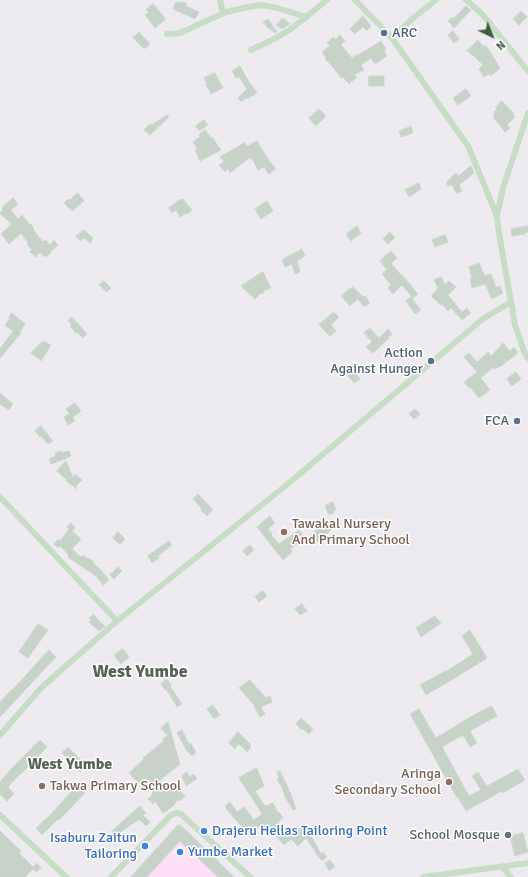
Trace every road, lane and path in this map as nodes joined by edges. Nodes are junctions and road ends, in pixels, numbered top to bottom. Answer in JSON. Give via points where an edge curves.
{"nodes":[{"id":1,"x":220,"y":0,"type":"edge"},
{"id":2,"x":327,"y":0,"type":"edge"},
{"id":3,"x":355,"y":0,"type":"edge"},
{"id":4,"x":436,"y":0,"type":"edge"},
{"id":5,"x":466,"y":0,"type":"edge"},
{"id":6,"x":223,"y":13,"type":"junction"},
{"id":7,"x":306,"y":17,"type":"junction"},
{"id":8,"x":167,"y":34,"type":"dead end"},
{"id":9,"x":392,"y":38,"type":"junction"},
{"id":10,"x":251,"y":50,"type":"dead end"},
{"id":11,"x":528,"y":71,"type":"edge"},
{"id":12,"x":528,"y":113,"type":"edge"},
{"id":13,"x":497,"y":216,"type":"junction"},
{"id":14,"x":511,"y":302,"type":"junction"},
{"id":15,"x":528,"y":358,"type":"edge"},
{"id":16,"x":0,"y":497,"type":"edge"},
{"id":17,"x":116,"y":621,"type":"junction"},
{"id":18,"x":0,"y":735,"type":"edge"},
{"id":19,"x":0,"y":816,"type":"edge"},
{"id":20,"x":528,"y":863,"type":"edge"},
{"id":21,"x":502,"y":867,"type":"junction"},
{"id":22,"x":66,"y":877,"type":"edge"},
{"id":23,"x":111,"y":877,"type":"edge"},
{"id":24,"x":250,"y":877,"type":"edge"},
{"id":25,"x":423,"y":877,"type":"edge"},
{"id":26,"x":511,"y":877,"type":"edge"}],
"edges":[{"from":1,"to":6,"type":"street"},
{"from":2,"to":7,"type":"street"},
{"from":3,"to":9,"type":"street"},
{"from":4,"to":9,"type":"street"},
{"from":5,"to":11,"type":"street","via":[[483,15]]},
{"from":6,"to":7,"type":"street","via":[[261,5]]},
{"from":6,"to":8,"type":"street","via":[[180,33]]},
{"from":7,"to":10,"type":"street","via":[[291,29]]},
{"from":9,"to":13,"type":"street","via":[[468,146]]},
{"from":12,"to":13,"type":"street","via":[[503,188]]},
{"from":13,"to":14,"type":"street"},
{"from":14,"to":15,"type":"street"},
{"from":14,"to":17,"type":"street","via":[[484,318],[289,483]]},
{"from":16,"to":17,"type":"street"},
{"from":17,"to":18,"type":"street","via":[[40,688]]},
{"from":19,"to":22,"type":"street"},
{"from":20,"to":21,"type":"street"},
{"from":21,"to":25,"type":"street"},
{"from":21,"to":26,"type":"street"},
{"from":23,"to":24,"type":"street","via":[[171,815],[177,813]]}]}
